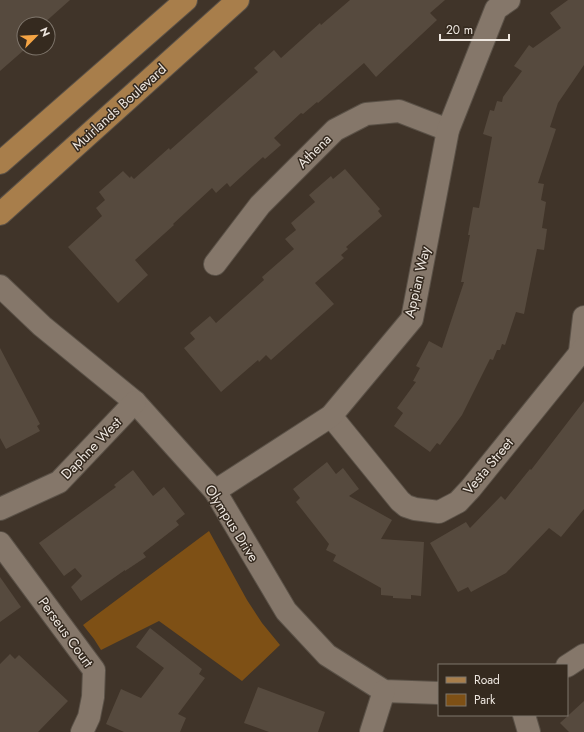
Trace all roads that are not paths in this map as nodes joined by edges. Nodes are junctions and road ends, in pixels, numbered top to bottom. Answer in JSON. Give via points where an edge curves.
{"nodes":[{"id":1,"x":186,"y":0,"type":"edge"},
{"id":2,"x":238,"y":0,"type":"edge"},
{"id":3,"x":509,"y":0,"type":"edge"},
{"id":4,"x":448,"y":130,"type":"junction"},
{"id":5,"x":0,"y":163,"type":"edge"},
{"id":6,"x":0,"y":214,"type":"edge"},
{"id":7,"x":215,"y":264,"type":"dead end"},
{"id":8,"x":0,"y":286,"type":"edge"},
{"id":9,"x":584,"y":317,"type":"edge"},
{"id":10,"x":582,"y":350,"type":"edge"},
{"id":11,"x":136,"y":402,"type":"junction"},
{"id":12,"x":331,"y":416,"type":"junction"},
{"id":13,"x":215,"y":491,"type":"junction"},
{"id":14,"x":0,"y":508,"type":"edge"},
{"id":15,"x":0,"y":543,"type":"edge"},
{"id":16,"x":584,"y":655,"type":"edge"},
{"id":17,"x":568,"y":665,"type":"edge"},
{"id":18,"x":384,"y":692,"type":"junction"},
{"id":19,"x":438,"y":693,"type":"edge"},
{"id":20,"x":524,"y":716,"type":"edge"},
{"id":21,"x":82,"y":732,"type":"edge"},
{"id":22,"x":371,"y":732,"type":"edge"},
{"id":23,"x":529,"y":732,"type":"edge"}],
"edges":[{"from":1,"to":5,"type":"main road"},
{"from":2,"to":6,"type":"main road","name":"Muirlands Boulevard"},
{"from":3,"to":4,"type":"street","name":"Appian Way","via":[[496,9]]},
{"from":4,"to":7,"type":"street","name":"Athena","via":[[399,111],[366,114],[335,130],[260,205]]},
{"from":4,"to":12,"type":"street","name":"Appian Way","via":[[412,319]]},
{"from":8,"to":11,"type":"street","name":"Olympus Drive","via":[[42,326]]},
{"from":9,"to":10,"type":"street","name":"Vesta Street"},
{"from":10,"to":12,"type":"street","name":"Vesta Street","via":[[471,488],[458,502],[439,512],[415,509],[400,501]]},
{"from":11,"to":13,"type":"street","name":"Olympus Drive"},
{"from":11,"to":14,"type":"street","name":"Daphne West","via":[[59,482]]},
{"from":12,"to":13,"type":"street","name":"Appian Way"},
{"from":13,"to":18,"type":"street","name":"Olympus Drive","via":[[286,611],[328,655]]},
{"from":15,"to":21,"type":"street","name":"Perseus Court","via":[[94,670],[94,698]]},
{"from":16,"to":17,"type":"street"},
{"from":18,"to":19,"type":"street"},
{"from":18,"to":22,"type":"street"},
{"from":20,"to":23,"type":"street"}]}
